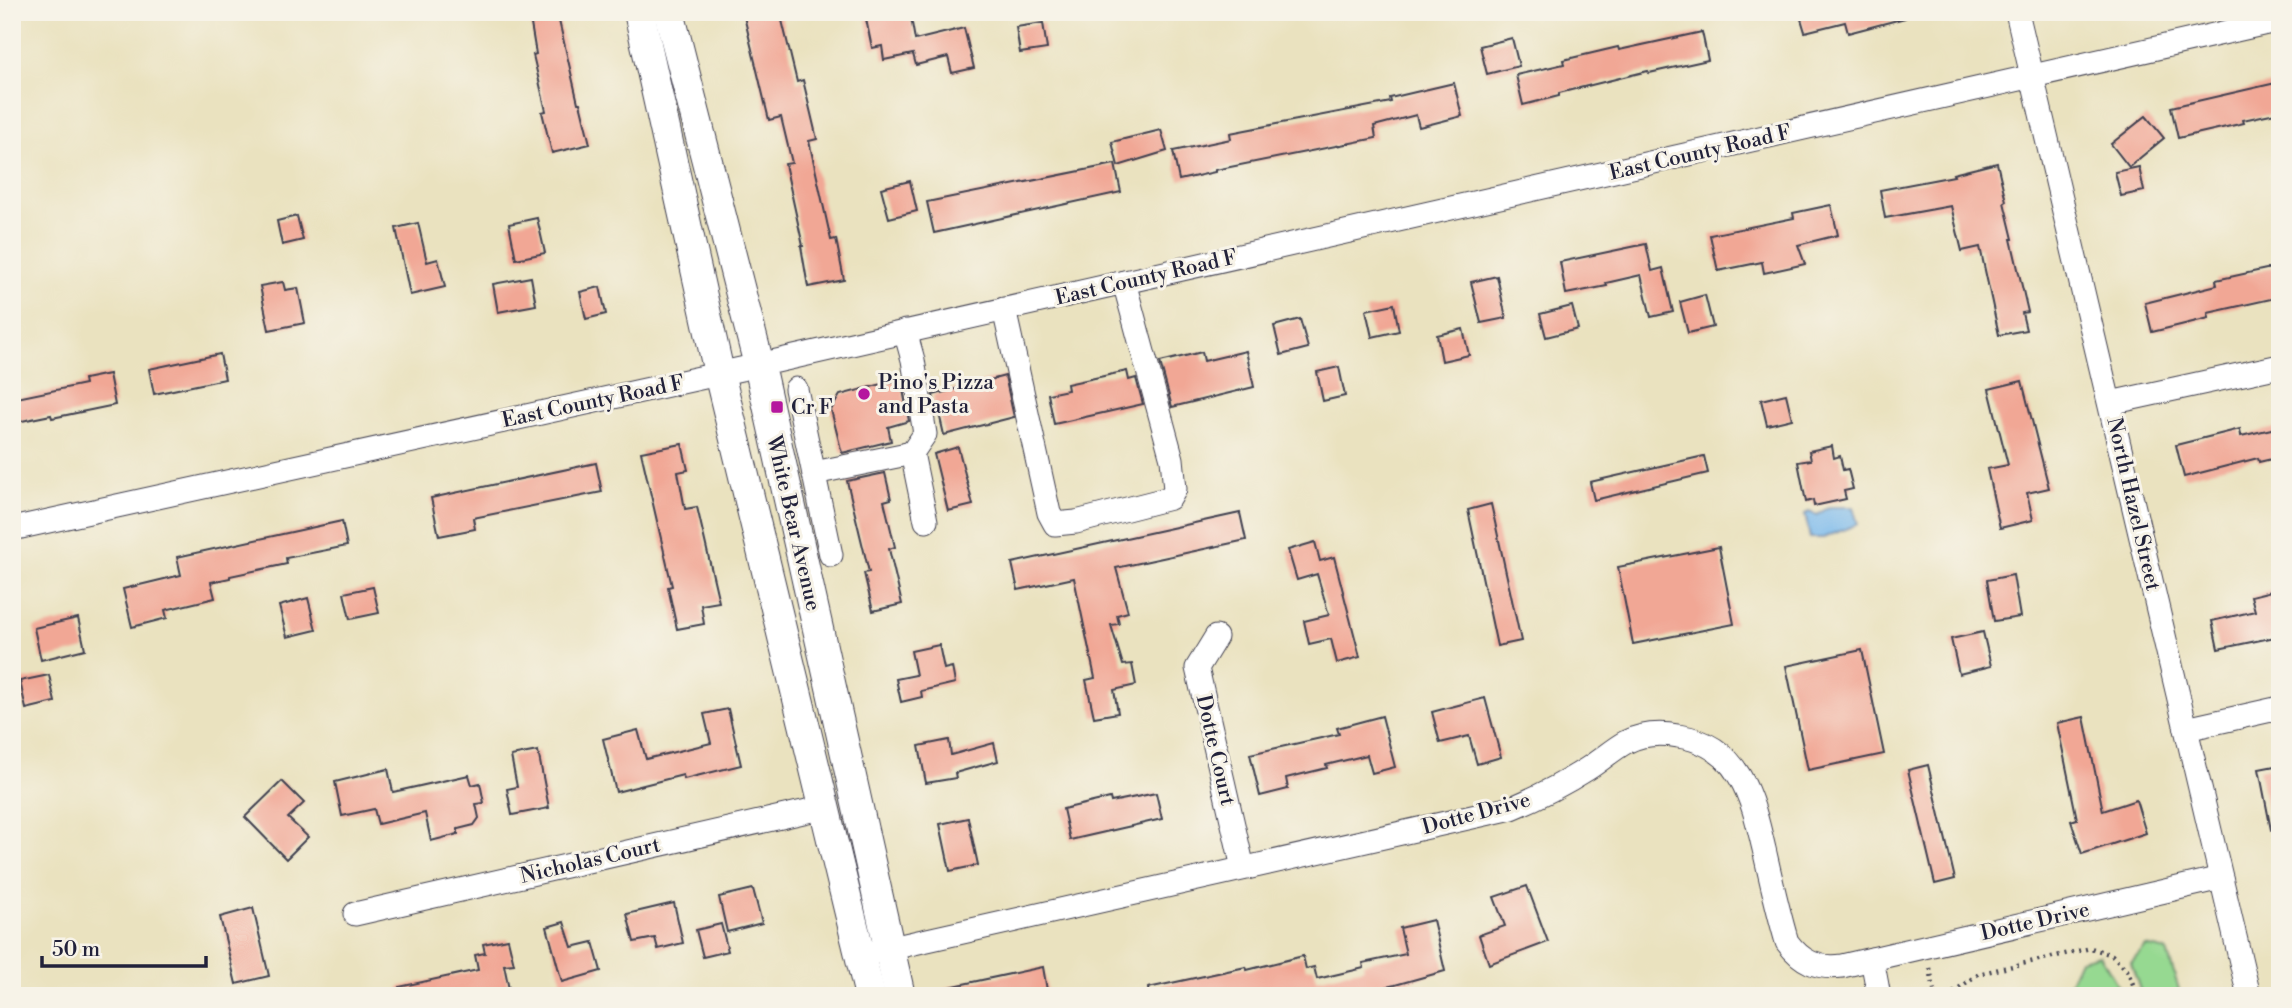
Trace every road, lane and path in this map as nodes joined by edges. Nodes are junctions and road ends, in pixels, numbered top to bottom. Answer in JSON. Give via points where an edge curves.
{"nodes":[{"id":1,"x":639,"y":12,"type":"edge"},
{"id":2,"x":669,"y":12,"type":"edge"},
{"id":3,"x":2017,"y":12,"type":"edge"},
{"id":4,"x":2280,"y":20,"type":"edge"},
{"id":5,"x":2033,"y":76,"type":"junction"},
{"id":6,"x":1124,"y":282,"type":"junction"},
{"id":7,"x":1004,"y":309,"type":"junction"},
{"id":8,"x":905,"y":331,"type":"junction"},
{"id":9,"x":759,"y":365,"type":"junction"},
{"id":10,"x":2280,"y":366,"type":"edge"},
{"id":11,"x":719,"y":373,"type":"junction"},
{"id":12,"x":796,"y":389,"type":"dead end"},
{"id":13,"x":2110,"y":403,"type":"junction"},
{"id":14,"x":912,"y":453,"type":"junction"},
{"id":15,"x":814,"y":473,"type":"junction"},
{"id":16,"x":926,"y":521,"type":"dead end"},
{"id":17,"x":12,"y":529,"type":"edge"},
{"id":18,"x":831,"y":555,"type":"dead end"},
{"id":19,"x":1216,"y":636,"type":"dead end"},
{"id":20,"x":2280,"y":708,"type":"edge"},
{"id":21,"x":2186,"y":729,"type":"junction"},
{"id":22,"x":825,"y":807,"type":"junction"},
{"id":23,"x":1243,"y":868,"type":"junction"},
{"id":24,"x":2221,"y":878,"type":"junction"},
{"id":25,"x":355,"y":914,"type":"dead end"},
{"id":26,"x":1924,"y":947,"type":"junction"},
{"id":27,"x":875,"y":952,"type":"junction"},
{"id":28,"x":1872,"y":959,"type":"junction"},
{"id":29,"x":870,"y":996,"type":"edge"},
{"id":30,"x":900,"y":996,"type":"edge"},
{"id":31,"x":1879,"y":996,"type":"edge"},
{"id":32,"x":1935,"y":996,"type":"edge"},
{"id":33,"x":1948,"y":996,"type":"edge"},
{"id":34,"x":2138,"y":996,"type":"edge"},
{"id":35,"x":2249,"y":996,"type":"edge"}],
"edges":[{"from":1,"to":11,"type":"main road","name":"White Bear Avenue"},
{"from":2,"to":9,"type":"main road","name":"White Bear Avenue"},
{"from":3,"to":5,"type":"street","name":"North Hazel Street"},
{"from":4,"to":5,"type":"street","name":"East County Road F"},
{"from":5,"to":6,"type":"street","name":"East County Road F"},
{"from":5,"to":13,"type":"street","name":"North Hazel Street"},
{"from":6,"to":7,"type":"street","name":"East County Road F"},
{"from":6,"to":7,"type":"street","via":[[1172,459],[1175,489],[1170,498],[1076,522],[1055,524],[1049,513]]},
{"from":7,"to":8,"type":"street","name":"East County Road F"},
{"from":8,"to":9,"type":"street","name":"East County Road F"},
{"from":8,"to":14,"type":"street","via":[[925,434]]},
{"from":9,"to":11,"type":"street","name":"East County Road F"},
{"from":9,"to":27,"type":"main road","name":"White Bear Avenue"},
{"from":10,"to":13,"type":"street"},
{"from":11,"to":17,"type":"street","name":"East County Road F"},
{"from":11,"to":22,"type":"main road","name":"White Bear Avenue"},
{"from":12,"to":15,"type":"street"},
{"from":13,"to":21,"type":"street","name":"North Hazel Street"},
{"from":14,"to":15,"type":"street"},
{"from":14,"to":16,"type":"street"},
{"from":15,"to":18,"type":"street"},
{"from":19,"to":23,"type":"street","name":"Dotte Court","via":[[1197,668]]},
{"from":20,"to":21,"type":"street"},
{"from":21,"to":24,"type":"street","name":"North Hazel Street"},
{"from":22,"to":25,"type":"street","name":"Nicholas Court"},
{"from":22,"to":27,"type":"main road","name":"White Bear Avenue"},
{"from":23,"to":27,"type":"street","name":"Dotte Drive"},
{"from":23,"to":28,"type":"street","name":"Dotte Drive","via":[[1511,808],[1553,790],[1626,742],[1665,734],[1687,737],[1726,758],[1741,776],[1753,800],[1787,942],[1797,955],[1826,968]]},
{"from":24,"to":26,"type":"street","name":"Dotte Drive"},
{"from":24,"to":35,"type":"street","name":"North Hazel Street"},
{"from":26,"to":28,"type":"street","name":"Dotte Drive"},
{"from":26,"to":32,"type":"path"},
{"from":27,"to":29,"type":"main road","name":"White Bear Avenue"},
{"from":27,"to":30,"type":"main road","name":"White Bear Avenue"},
{"from":28,"to":31,"type":"street"},
{"from":33,"to":34,"type":"path","via":[[1978,974],[2091,948],[2120,962]]}]}
